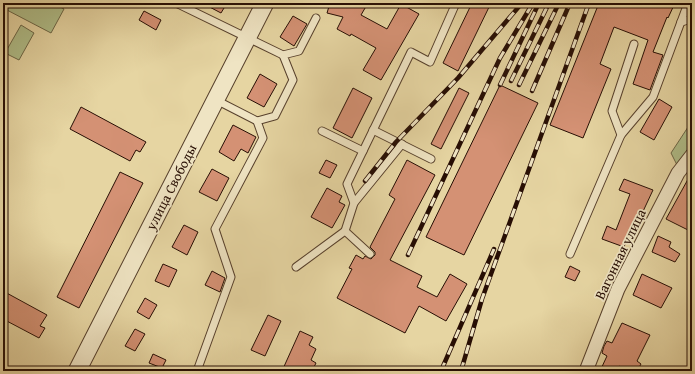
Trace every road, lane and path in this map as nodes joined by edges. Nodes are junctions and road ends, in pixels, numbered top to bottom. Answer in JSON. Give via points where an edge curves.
{"nodes":[{"id":1,"x":176,"y":3,"type":"edge"},
{"id":2,"x":265,"y":3,"type":"edge"},
{"id":3,"x":456,"y":3,"type":"edge"},
{"id":4,"x":688,"y":3,"type":"edge"},
{"id":5,"x":316,"y":18,"type":"dead end"},
{"id":6,"x":692,"y":19,"type":"edge"},
{"id":7,"x":681,"y":22,"type":"junction"},
{"id":8,"x":247,"y":38,"type":"junction"},
{"id":9,"x":634,"y":44,"type":"dead end"},
{"id":10,"x":283,"y":55,"type":"junction"},
{"id":11,"x":216,"y":100,"type":"junction"},
{"id":12,"x":257,"y":121,"type":"junction"},
{"id":13,"x":373,"y":130,"type":"junction"},
{"id":14,"x":322,"y":131,"type":"dead end"},
{"id":15,"x":621,"y":135,"type":"junction"},
{"id":16,"x":402,"y":144,"type":"junction"},
{"id":17,"x":363,"y":150,"type":"junction"},
{"id":18,"x":692,"y":155,"type":"edge"},
{"id":19,"x":431,"y":159,"type":"dead end"},
{"id":20,"x":354,"y":203,"type":"junction"},
{"id":21,"x":345,"y":231,"type":"junction"},
{"id":22,"x":370,"y":254,"type":"dead end"},
{"id":23,"x":570,"y":254,"type":"dead end"},
{"id":24,"x":296,"y":267,"type":"dead end"},
{"id":25,"x":77,"y":371,"type":"edge"},
{"id":26,"x":197,"y":371,"type":"edge"},
{"id":27,"x":586,"y":371,"type":"edge"}],
"edges":[{"from":1,"to":8,"type":"lane"},
{"from":2,"to":8,"type":"street","name":"улица Свободы"},
{"from":3,"to":13,"type":"lane","via":[[430,62],[411,52]]},
{"from":4,"to":7,"type":"lane"},
{"from":5,"to":10,"type":"lane","via":[[298,51]]},
{"from":6,"to":7,"type":"lane"},
{"from":7,"to":15,"type":"lane","via":[[653,96]]},
{"from":8,"to":10,"type":"lane"},
{"from":8,"to":11,"type":"street","name":"улица Свободы"},
{"from":9,"to":15,"type":"lane","via":[[612,111]]},
{"from":10,"to":12,"type":"lane","via":[[293,80],[275,116]]},
{"from":11,"to":12,"type":"lane"},
{"from":11,"to":25,"type":"street","name":"улица Свободы"},
{"from":12,"to":26,"type":"lane","via":[[263,138],[215,229],[231,277]]},
{"from":13,"to":16,"type":"lane"},
{"from":13,"to":17,"type":"lane"},
{"from":14,"to":17,"type":"lane"},
{"from":15,"to":23,"type":"lane"},
{"from":16,"to":19,"type":"lane"},
{"from":16,"to":20,"type":"lane"},
{"from":17,"to":20,"type":"lane","via":[[347,184]]},
{"from":18,"to":27,"type":"street","name":"Вагонная улица","via":[[678,173],[618,289]]},
{"from":20,"to":21,"type":"lane"},
{"from":21,"to":22,"type":"lane"},
{"from":21,"to":24,"type":"lane"}]}
